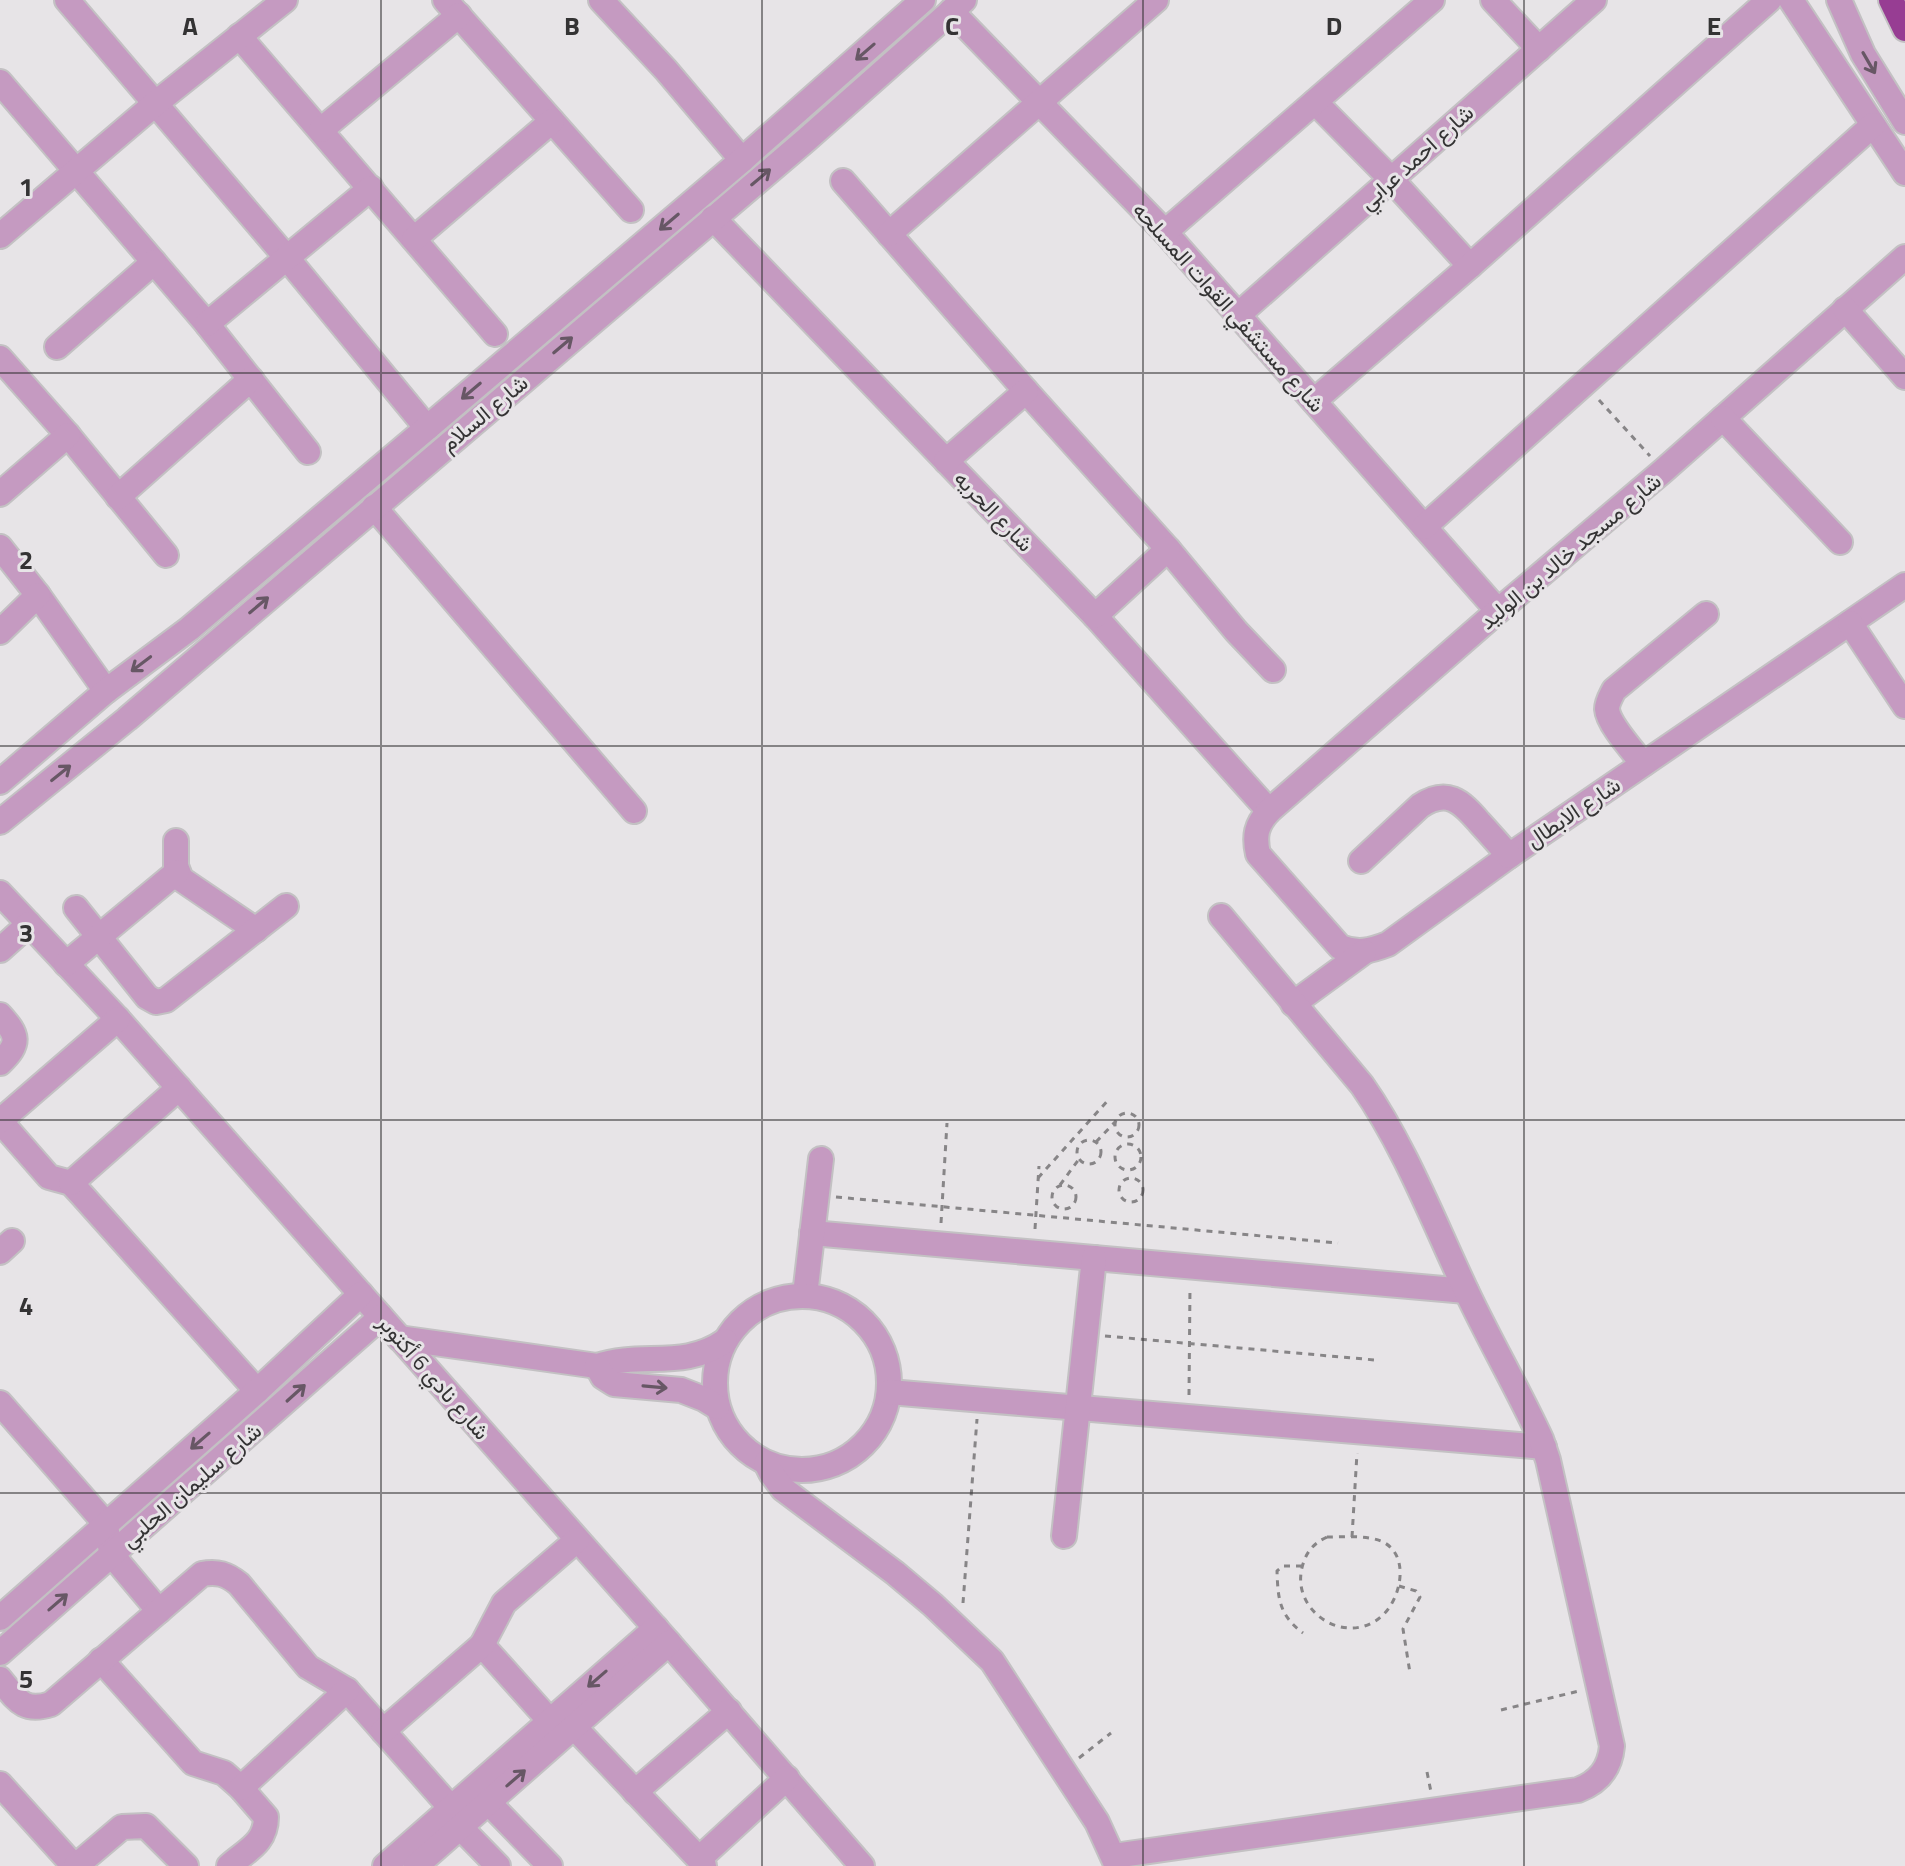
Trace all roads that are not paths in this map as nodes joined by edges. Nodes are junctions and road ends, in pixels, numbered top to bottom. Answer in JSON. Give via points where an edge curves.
{"nodes":[{"id":1,"x":68,"y":0,"type":"edge"},
{"id":2,"x":285,"y":0,"type":"edge"},
{"id":3,"x":601,"y":0,"type":"edge"},
{"id":4,"x":923,"y":0,"type":"edge"},
{"id":5,"x":1156,"y":0,"type":"edge"},
{"id":6,"x":1432,"y":0,"type":"edge"},
{"id":7,"x":1493,"y":0,"type":"edge"},
{"id":8,"x":1594,"y":0,"type":"edge"},
{"id":9,"x":1769,"y":0,"type":"edge"},
{"id":10,"x":1791,"y":0,"type":"edge"},
{"id":11,"x":1839,"y":0,"type":"edge"},
{"id":12,"x":1891,"y":0,"type":"edge"},
{"id":13,"x":958,"y":6,"type":"edge"},
{"id":14,"x":452,"y":8,"type":"edge"},
{"id":15,"x":1905,"y":29,"type":"edge"},
{"id":16,"x":239,"y":36,"type":"junction"},
{"id":17,"x":1539,"y":49,"type":"junction"},
{"id":18,"x":0,"y":82,"type":"edge"},
{"id":19,"x":1039,"y":102,"type":"junction"},
{"id":20,"x":1315,"y":102,"type":"junction"},
{"id":21,"x":156,"y":103,"type":"junction"},
{"id":22,"x":552,"y":121,"type":"junction"},
{"id":23,"x":1905,"y":122,"type":"edge"},
{"id":24,"x":1873,"y":125,"type":"junction"},
{"id":25,"x":321,"y":130,"type":"junction"},
{"id":26,"x":742,"y":160,"type":"junction"},
{"id":27,"x":75,"y":171,"type":"junction"},
{"id":28,"x":1905,"y":173,"type":"edge"},
{"id":29,"x":1391,"y":179,"type":"junction"},
{"id":30,"x":843,"y":181,"type":"dead end"},
{"id":31,"x":371,"y":188,"type":"junction"},
{"id":32,"x":631,"y":210,"type":"dead end"},
{"id":33,"x":713,"y":218,"type":"junction"},
{"id":34,"x":1165,"y":232,"type":"junction"},
{"id":35,"x":889,"y":234,"type":"junction"},
{"id":36,"x":0,"y":236,"type":"edge"},
{"id":37,"x":414,"y":239,"type":"junction"},
{"id":38,"x":1905,"y":257,"type":"edge"},
{"id":39,"x":287,"y":258,"type":"junction"},
{"id":40,"x":154,"y":262,"type":"junction"},
{"id":41,"x":1470,"y":266,"type":"junction"},
{"id":42,"x":1845,"y":309,"type":"junction"},
{"id":43,"x":1238,"y":315,"type":"junction"},
{"id":44,"x":207,"y":324,"type":"junction"},
{"id":45,"x":495,"y":334,"type":"dead end"},
{"id":46,"x":57,"y":347,"type":"dead end"},
{"id":47,"x":0,"y":358,"type":"edge"},
{"id":48,"x":1905,"y":377,"type":"edge"},
{"id":49,"x":251,"y":379,"type":"junction"},
{"id":50,"x":1026,"y":391,"type":"junction"},
{"id":51,"x":1314,"y":401,"type":"junction"},
{"id":52,"x":1723,"y":418,"type":"junction"},
{"id":53,"x":427,"y":428,"type":"junction"},
{"id":54,"x":68,"y":435,"type":"junction"},
{"id":55,"x":308,"y":452,"type":"dead end"},
{"id":56,"x":946,"y":461,"type":"junction"},
{"id":57,"x":0,"y":494,"type":"edge"},
{"id":58,"x":118,"y":497,"type":"junction"},
{"id":59,"x":374,"y":507,"type":"junction"},
{"id":60,"x":1424,"y":527,"type":"junction"},
{"id":61,"x":1840,"y":542,"type":"dead end"},
{"id":62,"x":0,"y":547,"type":"edge"},
{"id":63,"x":1168,"y":549,"type":"junction"},
{"id":64,"x":166,"y":555,"type":"dead end"},
{"id":65,"x":1905,"y":585,"type":"edge"},
{"id":66,"x":38,"y":595,"type":"junction"},
{"id":67,"x":1498,"y":611,"type":"junction"},
{"id":68,"x":1706,"y":614,"type":"dead end"},
{"id":69,"x":1095,"y":616,"type":"junction"},
{"id":70,"x":1850,"y":623,"type":"junction"},
{"id":71,"x":189,"y":629,"type":"junction"},
{"id":72,"x":0,"y":632,"type":"edge"},
{"id":73,"x":206,"y":650,"type":"junction"},
{"id":74,"x":1273,"y":670,"type":"dead end"},
{"id":75,"x":106,"y":691,"type":"junction"},
{"id":76,"x":1905,"y":706,"type":"edge"},
{"id":77,"x":1643,"y":764,"type":"junction"},
{"id":78,"x":0,"y":782,"type":"edge"},
{"id":79,"x":634,"y":811,"type":"dead end"},
{"id":80,"x":1269,"y":811,"type":"junction"},
{"id":81,"x":0,"y":822,"type":"edge"},
{"id":82,"x":176,"y":841,"type":"dead end"},
{"id":83,"x":1509,"y":856,"type":"junction"},
{"id":84,"x":1361,"y":861,"type":"dead end"},
{"id":85,"x":177,"y":872,"type":"junction"},
{"id":86,"x":0,"y":893,"type":"edge"},
{"id":87,"x":286,"y":906,"type":"dead end"},
{"id":88,"x":76,"y":908,"type":"dead end"},
{"id":89,"x":1221,"y":916,"type":"dead end"},
{"id":90,"x":29,"y":924,"type":"junction"},
{"id":91,"x":256,"y":930,"type":"junction"},
{"id":92,"x":99,"y":937,"type":"junction"},
{"id":93,"x":0,"y":950,"type":"edge"},
{"id":94,"x":1364,"y":952,"type":"junction"},
{"id":95,"x":66,"y":964,"type":"junction"},
{"id":96,"x":1293,"y":1004,"type":"junction"},
{"id":97,"x":0,"y":1015,"type":"edge"},
{"id":98,"x":118,"y":1019,"type":"junction"},
{"id":99,"x":0,"y":1063,"type":"edge"},
{"id":100,"x":179,"y":1088,"type":"junction"},
{"id":101,"x":0,"y":1121,"type":"edge"},
{"id":102,"x":821,"y":1159,"type":"dead end"},
{"id":103,"x":71,"y":1183,"type":"junction"},
{"id":104,"x":812,"y":1233,"type":"junction"},
{"id":105,"x":1094,"y":1258,"type":"junction"},
{"id":106,"x":1466,"y":1291,"type":"junction"},
{"id":107,"x":361,"y":1294,"type":"junction"},
{"id":108,"x":805,"y":1295,"type":"junction"},
{"id":109,"x":381,"y":1317,"type":"junction"},
{"id":110,"x":399,"y":1338,"type":"junction"},
{"id":111,"x":725,"y":1341,"type":"junction"},
{"id":112,"x":597,"y":1366,"type":"junction"},
{"id":113,"x":257,"y":1391,"type":"junction"},
{"id":114,"x":889,"y":1392,"type":"junction"},
{"id":115,"x":0,"y":1403,"type":"edge"},
{"id":116,"x":717,"y":1407,"type":"junction"},
{"id":117,"x":1077,"y":1408,"type":"junction"},
{"id":118,"x":1544,"y":1447,"type":"junction"},
{"id":119,"x":766,"y":1463,"type":"junction"},
{"id":120,"x":105,"y":1523,"type":"junction"},
{"id":121,"x":1064,"y":1536,"type":"dead end"},
{"id":122,"x":577,"y":1540,"type":"junction"},
{"id":123,"x":112,"y":1555,"type":"junction"},
{"id":124,"x":159,"y":1611,"type":"junction"},
{"id":125,"x":0,"y":1618,"type":"edge"},
{"id":126,"x":663,"y":1635,"type":"junction"},
{"id":127,"x":482,"y":1645,"type":"junction"},
{"id":128,"x":0,"y":1653,"type":"edge"},
{"id":129,"x":101,"y":1660,"type":"junction"},
{"id":130,"x":0,"y":1679,"type":"edge"},
{"id":131,"x":347,"y":1690,"type":"junction"},
{"id":132,"x":729,"y":1711,"type":"junction"},
{"id":133,"x":550,"y":1721,"type":"junction"},
{"id":134,"x":574,"y":1727,"type":"junction"},
{"id":135,"x":383,"y":1731,"type":"junction"},
{"id":136,"x":787,"y":1778,"type":"junction"},
{"id":137,"x":0,"y":1784,"type":"edge"},
{"id":138,"x":241,"y":1788,"type":"junction"},
{"id":139,"x":635,"y":1792,"type":"junction"},
{"id":140,"x":488,"y":1802,"type":"junction"},
{"id":141,"x":456,"y":1818,"type":"junction"},
{"id":142,"x":436,"y":1850,"type":"edge"},
{"id":143,"x":1115,"y":1861,"type":"edge"},
{"id":144,"x":701,"y":1862,"type":"edge"},
{"id":145,"x":75,"y":1866,"type":"edge"},
{"id":146,"x":186,"y":1866,"type":"edge"},
{"id":147,"x":229,"y":1866,"type":"edge"},
{"id":148,"x":385,"y":1866,"type":"edge"},
{"id":149,"x":416,"y":1866,"type":"edge"},
{"id":150,"x":498,"y":1866,"type":"edge"},
{"id":151,"x":550,"y":1866,"type":"edge"},
{"id":152,"x":862,"y":1866,"type":"edge"}],
"edges":[{"from":1,"to":21,"type":"street"},
{"from":2,"to":16,"type":"street"},
{"from":3,"to":26,"type":"street"},
{"from":4,"to":26,"type":"street","name":"شارع السلام","one_way":true},
{"from":5,"to":19,"type":"street"},
{"from":6,"to":20,"type":"street"},
{"from":7,"to":17,"type":"street"},
{"from":8,"to":17,"type":"street","name":"شارع احمد عرابي"},
{"from":9,"to":41,"type":"street"},
{"from":10,"to":24,"type":"street"},
{"from":11,"to":23,"type":"street","one_way":true,"via":[[1863,54]]},
{"from":12,"to":15,"type":"highway"},
{"from":13,"to":19,"type":"street","name":"شارع مستشفي القوات المسلحه"},
{"from":33,"to":13,"type":"street","name":"شارع السلام","one_way":true},
{"from":14,"to":22,"type":"street"},
{"from":14,"to":25,"type":"street"},
{"from":16,"to":21,"type":"street"},
{"from":16,"to":25,"type":"street"},
{"from":17,"to":29,"type":"street","name":"شارع احمد عرابي"},
{"from":18,"to":27,"type":"street"},
{"from":19,"to":34,"type":"street","name":"شارع مستشفي القوات المسلحه"},
{"from":19,"to":35,"type":"street"},
{"from":20,"to":29,"type":"street"},
{"from":20,"to":34,"type":"street"},
{"from":21,"to":27,"type":"street"},
{"from":21,"to":39,"type":"street"},
{"from":22,"to":32,"type":"street"},
{"from":22,"to":37,"type":"street"},
{"from":24,"to":28,"type":"street"},
{"from":24,"to":60,"type":"street"},
{"from":25,"to":31,"type":"street"},
{"from":26,"to":53,"type":"street","name":"شارع السلام","one_way":true},
{"from":27,"to":36,"type":"street"},
{"from":27,"to":40,"type":"street"},
{"from":29,"to":41,"type":"street"},
{"from":29,"to":43,"type":"street","name":"شارع احمد عرابي"},
{"from":30,"to":35,"type":"street"},
{"from":31,"to":37,"type":"street"},
{"from":31,"to":39,"type":"street"},
{"from":33,"to":56,"type":"street","name":"شارع الحريه"},
{"from":59,"to":33,"type":"street","name":"شارع السلام","one_way":true},
{"from":34,"to":43,"type":"street","name":"شارع مستشفي القوات المسلحه"},
{"from":35,"to":50,"type":"street"},
{"from":37,"to":45,"type":"street"},
{"from":38,"to":42,"type":"street","name":"شارع مسجد خالد بن الوليد"},
{"from":39,"to":44,"type":"street"},
{"from":39,"to":53,"type":"street"},
{"from":40,"to":44,"type":"street"},
{"from":40,"to":46,"type":"street"},
{"from":41,"to":51,"type":"street"},
{"from":42,"to":48,"type":"street"},
{"from":42,"to":52,"type":"street","name":"شارع مسجد خالد بن الوليد"},
{"from":43,"to":51,"type":"street","name":"شارع مستشفي القوات المسلحه"},
{"from":44,"to":49,"type":"street"},
{"from":47,"to":54,"type":"street"},
{"from":49,"to":55,"type":"street"},
{"from":49,"to":58,"type":"street"},
{"from":50,"to":56,"type":"street"},
{"from":50,"to":63,"type":"street"},
{"from":51,"to":60,"type":"street","name":"شارع مستشفي القوات المسلحه"},
{"from":52,"to":61,"type":"street"},
{"from":52,"to":67,"type":"street","name":"شارع مسجد خالد بن الوليد"},
{"from":53,"to":71,"type":"street","name":"شارع السلام"},
{"from":54,"to":57,"type":"street"},
{"from":54,"to":58,"type":"street"},
{"from":56,"to":69,"type":"street","name":"شارع الحريه"},
{"from":58,"to":64,"type":"street"},
{"from":73,"to":59,"type":"street","name":"شارع السلام","one_way":true},
{"from":59,"to":79,"type":"street"},
{"from":60,"to":67,"type":"street","name":"شارع مستشفي القوات المسلحه"},
{"from":62,"to":66,"type":"street"},
{"from":63,"to":69,"type":"street"},
{"from":63,"to":74,"type":"street"},
{"from":65,"to":70,"type":"street","name":"شارع الابطال"},
{"from":66,"to":72,"type":"street"},
{"from":66,"to":75,"type":"street"},
{"from":67,"to":80,"type":"street","name":"شارع مسجد خالد بن الوليد"},
{"from":68,"to":77,"type":"street","via":[[1609,699],[1610,720]]},
{"from":69,"to":80,"type":"street","name":"شارع الحريه"},
{"from":70,"to":76,"type":"street"},
{"from":70,"to":77,"type":"street","name":"شارع الابطال"},
{"from":71,"to":73,"type":"street"},
{"from":71,"to":75,"type":"street","name":"شارع السلام","one_way":true},
{"from":81,"to":73,"type":"street","name":"شارع السلام","one_way":true},
{"from":75,"to":78,"type":"street","name":"شارع السلام"},
{"from":77,"to":83,"type":"street","name":"شارع الابطال"},
{"from":80,"to":94,"type":"street","name":"شارع مسجد خالد بن الوليد","via":[[1256,831],[1258,854],[1340,947]]},
{"from":82,"to":85,"type":"street"},
{"from":83,"to":84,"type":"street","via":[[1464,805],[1442,797],[1420,806]]},
{"from":83,"to":94,"type":"street","name":"شارع الابطال","via":[[1388,944]]},
{"from":85,"to":91,"type":"street","via":[[187,885]]},
{"from":85,"to":92,"type":"street"},
{"from":86,"to":90,"type":"street","name":"شارع نادي 6 أكتوبر"},
{"from":87,"to":91,"type":"street"},
{"from":88,"to":92,"type":"street"},
{"from":89,"to":96,"type":"street"},
{"from":90,"to":93,"type":"street"},
{"from":90,"to":95,"type":"street","name":"شارع نادي 6 أكتوبر"},
{"from":91,"to":92,"type":"street","via":[[166,1000],[156,1002]]},
{"from":92,"to":95,"type":"street"},
{"from":94,"to":96,"type":"street","name":"شارع الابطال"},
{"from":95,"to":98,"type":"street","name":"شارع نادي 6 أكتوبر"},
{"from":96,"to":106,"type":"street","via":[[1376,1104]]},
{"from":97,"to":99,"type":"street","via":[[14,1031],[15,1042]]},
{"from":98,"to":100,"type":"street","name":"شارع نادي 6 أكتوبر"},
{"from":98,"to":101,"type":"street"},
{"from":100,"to":103,"type":"street"},
{"from":100,"to":107,"type":"street","name":"شارع نادي 6 أكتوبر"},
{"from":101,"to":103,"type":"street","via":[[49,1177]]},
{"from":102,"to":104,"type":"street"},
{"from":103,"to":113,"type":"street"},
{"from":104,"to":105,"type":"street"},
{"from":104,"to":108,"type":"street"},
{"from":105,"to":106,"type":"street"},
{"from":105,"to":117,"type":"street"},
{"from":106,"to":118,"type":"street"},
{"from":107,"to":109,"type":"street","name":"شارع نادي 6 أكتوبر"},
{"from":107,"to":113,"type":"street","name":"شارع سليمان الحلبي"},
{"from":108,"to":111,"type":"street","via":[[758,1307]]},
{"from":108,"to":114,"type":"street","via":[[843,1306],[863,1320],[887,1361]]},
{"from":109,"to":110,"type":"street","name":"شارع نادي 6 أكتوبر"},
{"from":123,"to":109,"type":"street","name":"شارع سليمان الحلبي","one_way":true},
{"from":110,"to":112,"type":"street"},
{"from":110,"to":122,"type":"street","name":"شارع نادي 6 أكتوبر"},
{"from":111,"to":112,"type":"street","via":[[694,1356]]},
{"from":111,"to":116,"type":"street","via":[[714,1373]]},
{"from":112,"to":116,"type":"street","one_way":true,"via":[[614,1384],[681,1390]]},
{"from":113,"to":120,"type":"street","name":"شارع سليمان الحلبي","one_way":true},
{"from":114,"to":117,"type":"street"},
{"from":114,"to":119,"type":"street","via":[[875,1430],[846,1458],[815,1469]]},
{"from":115,"to":120,"type":"street"},
{"from":116,"to":119,"type":"street","via":[[741,1446]]},
{"from":117,"to":118,"type":"street"},
{"from":117,"to":121,"type":"street"},
{"from":118,"to":143,"type":"street","via":[[1612,1746],[1609,1764],[1597,1780],[1578,1790]]},
{"from":119,"to":143,"type":"street","via":[[783,1489],[895,1573],[992,1661],[1097,1822]]},
{"from":120,"to":123,"type":"street"},
{"from":120,"to":125,"type":"street","name":"شارع سليمان الحلبي"},
{"from":122,"to":126,"type":"street","name":"شارع نادي 6 أكتوبر"},
{"from":122,"to":127,"type":"street","via":[[504,1603]]},
{"from":123,"to":124,"type":"street"},
{"from":128,"to":123,"type":"street","name":"شارع سليمان الحلبي","one_way":true},
{"from":124,"to":129,"type":"street"},
{"from":124,"to":131,"type":"street","via":[[202,1574],[222,1574],[239,1584],[308,1667]]},
{"from":126,"to":132,"type":"street","name":"شارع نادي 6 أكتوبر"},
{"from":126,"to":133,"type":"street","one_way":true},
{"from":126,"to":134,"type":"street"},
{"from":127,"to":133,"type":"street"},
{"from":127,"to":135,"type":"street"},
{"from":129,"to":130,"type":"street","via":[[41,1707],[20,1704]]},
{"from":129,"to":138,"type":"street","via":[[193,1763],[224,1773]]},
{"from":131,"to":135,"type":"street"},
{"from":131,"to":138,"type":"street"},
{"from":132,"to":136,"type":"street","name":"شارع نادي 6 أكتوبر"},
{"from":132,"to":139,"type":"street"},
{"from":133,"to":141,"type":"street"},
{"from":134,"to":139,"type":"street"},
{"from":140,"to":134,"type":"street","one_way":true},
{"from":135,"to":141,"type":"street"},
{"from":136,"to":144,"type":"street"},
{"from":136,"to":152,"type":"street","name":"شارع نادي 6 أكتوبر"},
{"from":137,"to":145,"type":"street"},
{"from":138,"to":147,"type":"street","via":[[266,1817],[266,1827],[263,1837]]},
{"from":139,"to":144,"type":"street"},
{"from":140,"to":141,"type":"street"},
{"from":140,"to":151,"type":"street"},
{"from":141,"to":142,"type":"street"},
{"from":141,"to":150,"type":"street"},
{"from":142,"to":148,"type":"street"},
{"from":142,"to":149,"type":"street"},
{"from":145,"to":146,"type":"street","via":[[122,1827],[146,1826]]}]}
